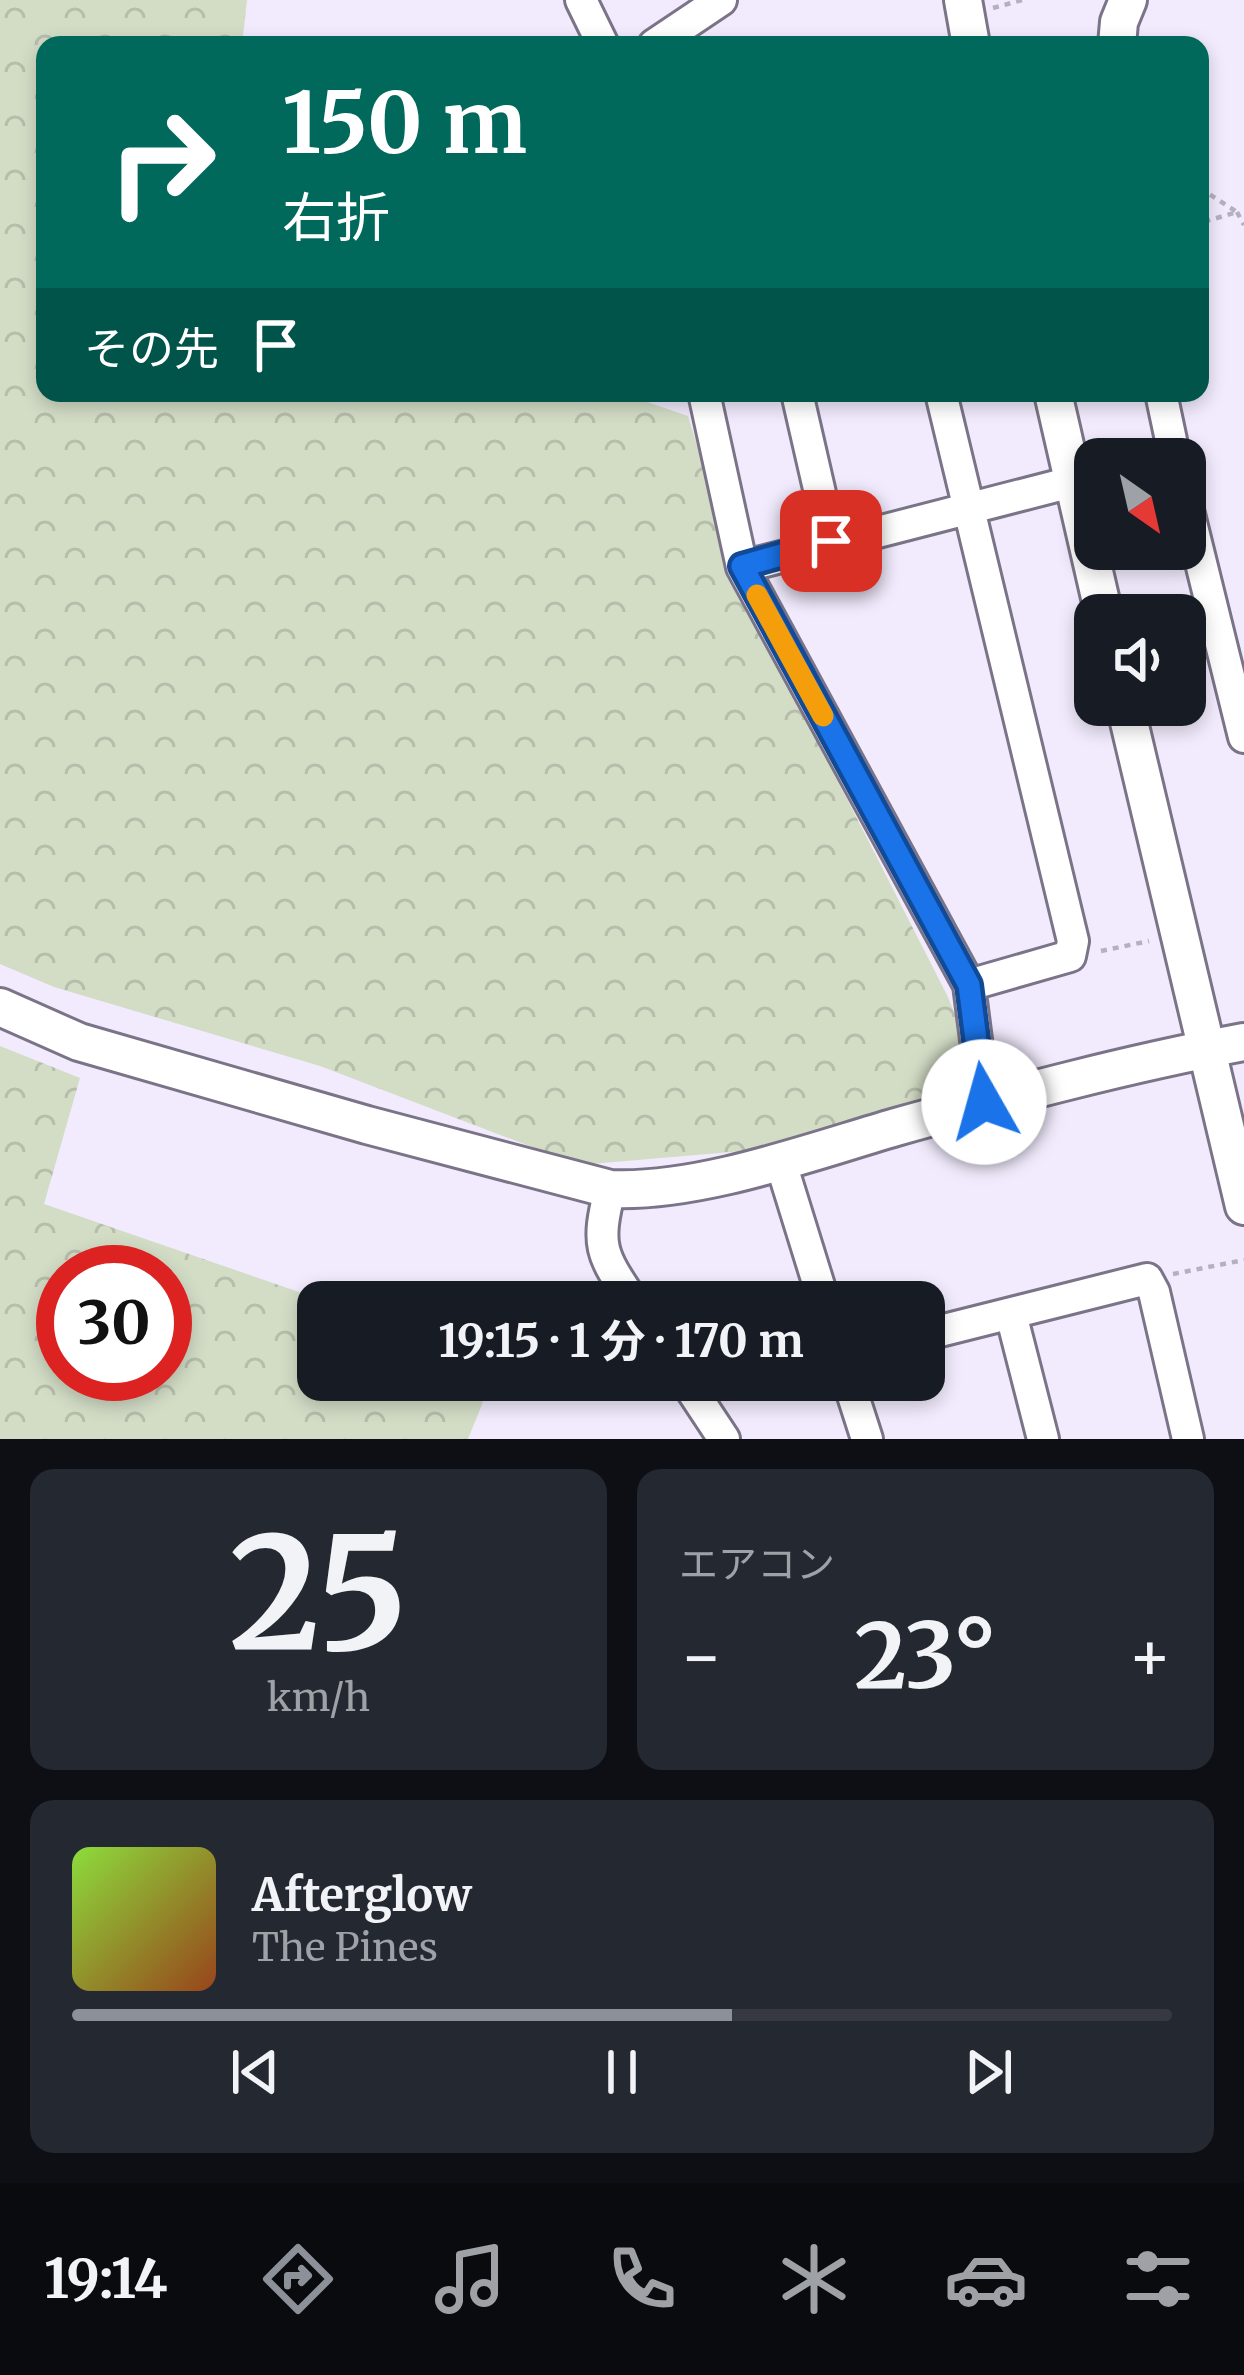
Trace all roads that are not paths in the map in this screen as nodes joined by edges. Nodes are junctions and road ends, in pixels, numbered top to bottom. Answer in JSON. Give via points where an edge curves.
{"nodes":[{"id":1,"x":581,"y":0,"type":"edge"},
{"id":2,"x":721,"y":0,"type":"edge"},
{"id":3,"x":964,"y":0,"type":"edge"},
{"id":4,"x":1128,"y":0,"type":"edge"},
{"id":5,"x":599,"y":36,"type":"edge"},
{"id":6,"x":667,"y":36,"type":"edge"},
{"id":7,"x":970,"y":36,"type":"edge"},
{"id":8,"x":1118,"y":36,"type":"edge"},
{"id":9,"x":706,"y":402,"type":"edge"},
{"id":10,"x":799,"y":402,"type":"edge"},
{"id":11,"x":943,"y":402,"type":"edge"},
{"id":12,"x":1056,"y":402,"type":"edge"},
{"id":13,"x":1162,"y":402,"type":"edge"},
{"id":14,"x":1167,"y":438,"type":"edge"},
{"id":15,"x":1074,"y":451,"type":"edge"},
{"id":16,"x":1074,"y":480,"type":"edge"},
{"id":17,"x":967,"y":507,"type":"junction"},
{"id":18,"x":831,"y":541,"type":"junction"},
{"id":19,"x":742,"y":566,"type":"junction"},
{"id":20,"x":1203,"y":570,"type":"edge"},
{"id":21,"x":1130,"y":726,"type":"edge"},
{"id":22,"x":1244,"y":737,"type":"edge"},
{"id":23,"x":969,"y":985,"type":"junction"},
{"id":24,"x":0,"y":1006,"type":"edge"},
{"id":25,"x":1244,"y":1042,"type":"edge"},
{"id":26,"x":1206,"y":1049,"type":"junction"},
{"id":27,"x":984,"y":1102,"type":"junction"},
{"id":28,"x":780,"y":1160,"type":"junction"},
{"id":29,"x":610,"y":1189,"type":"junction"},
{"id":30,"x":1244,"y":1206,"type":"edge"},
{"id":31,"x":618,"y":1281,"type":"edge"},
{"id":32,"x":817,"y":1281,"type":"edge"},
{"id":33,"x":1011,"y":1314,"type":"junction"},
{"id":34,"x":945,"y":1330,"type":"edge"},
{"id":35,"x":699,"y":1401,"type":"edge"},
{"id":36,"x":855,"y":1401,"type":"edge"},
{"id":37,"x":724,"y":1439,"type":"edge"},
{"id":38,"x":867,"y":1439,"type":"edge"},
{"id":39,"x":1043,"y":1439,"type":"edge"},
{"id":40,"x":1188,"y":1439,"type":"edge"}],
"edges":[{"from":1,"to":5,"type":"street"},
{"from":2,"to":6,"type":"street"},
{"from":3,"to":7,"type":"street"},
{"from":4,"to":8,"type":"street"},
{"from":9,"to":19,"type":"street"},
{"from":10,"to":18,"type":"street"},
{"from":11,"to":17,"type":"street"},
{"from":12,"to":15,"type":"street"},
{"from":13,"to":14,"type":"street"},
{"from":16,"to":17,"type":"street"},
{"from":17,"to":18,"type":"street"},
{"from":17,"to":23,"type":"street","via":[[1073,941],[1070,956]]},
{"from":18,"to":19,"type":"street"},
{"from":19,"to":23,"type":"street"},
{"from":20,"to":22,"type":"street"},
{"from":21,"to":26,"type":"street"},
{"from":23,"to":27,"type":"street"},
{"from":24,"to":29,"type":"street","via":[[80,1042]]},
{"from":25,"to":26,"type":"street"},
{"from":26,"to":27,"type":"street"},
{"from":26,"to":30,"type":"street"},
{"from":27,"to":28,"type":"street"},
{"from":28,"to":29,"type":"street","via":[[648,1190]]},
{"from":28,"to":32,"type":"street"},
{"from":29,"to":31,"type":"street","via":[[599,1235]]},
{"from":33,"to":34,"type":"street"},
{"from":33,"to":39,"type":"street"},
{"from":33,"to":40,"type":"street","via":[[1147,1279]]},
{"from":35,"to":37,"type":"street"},
{"from":36,"to":38,"type":"street"}]}
